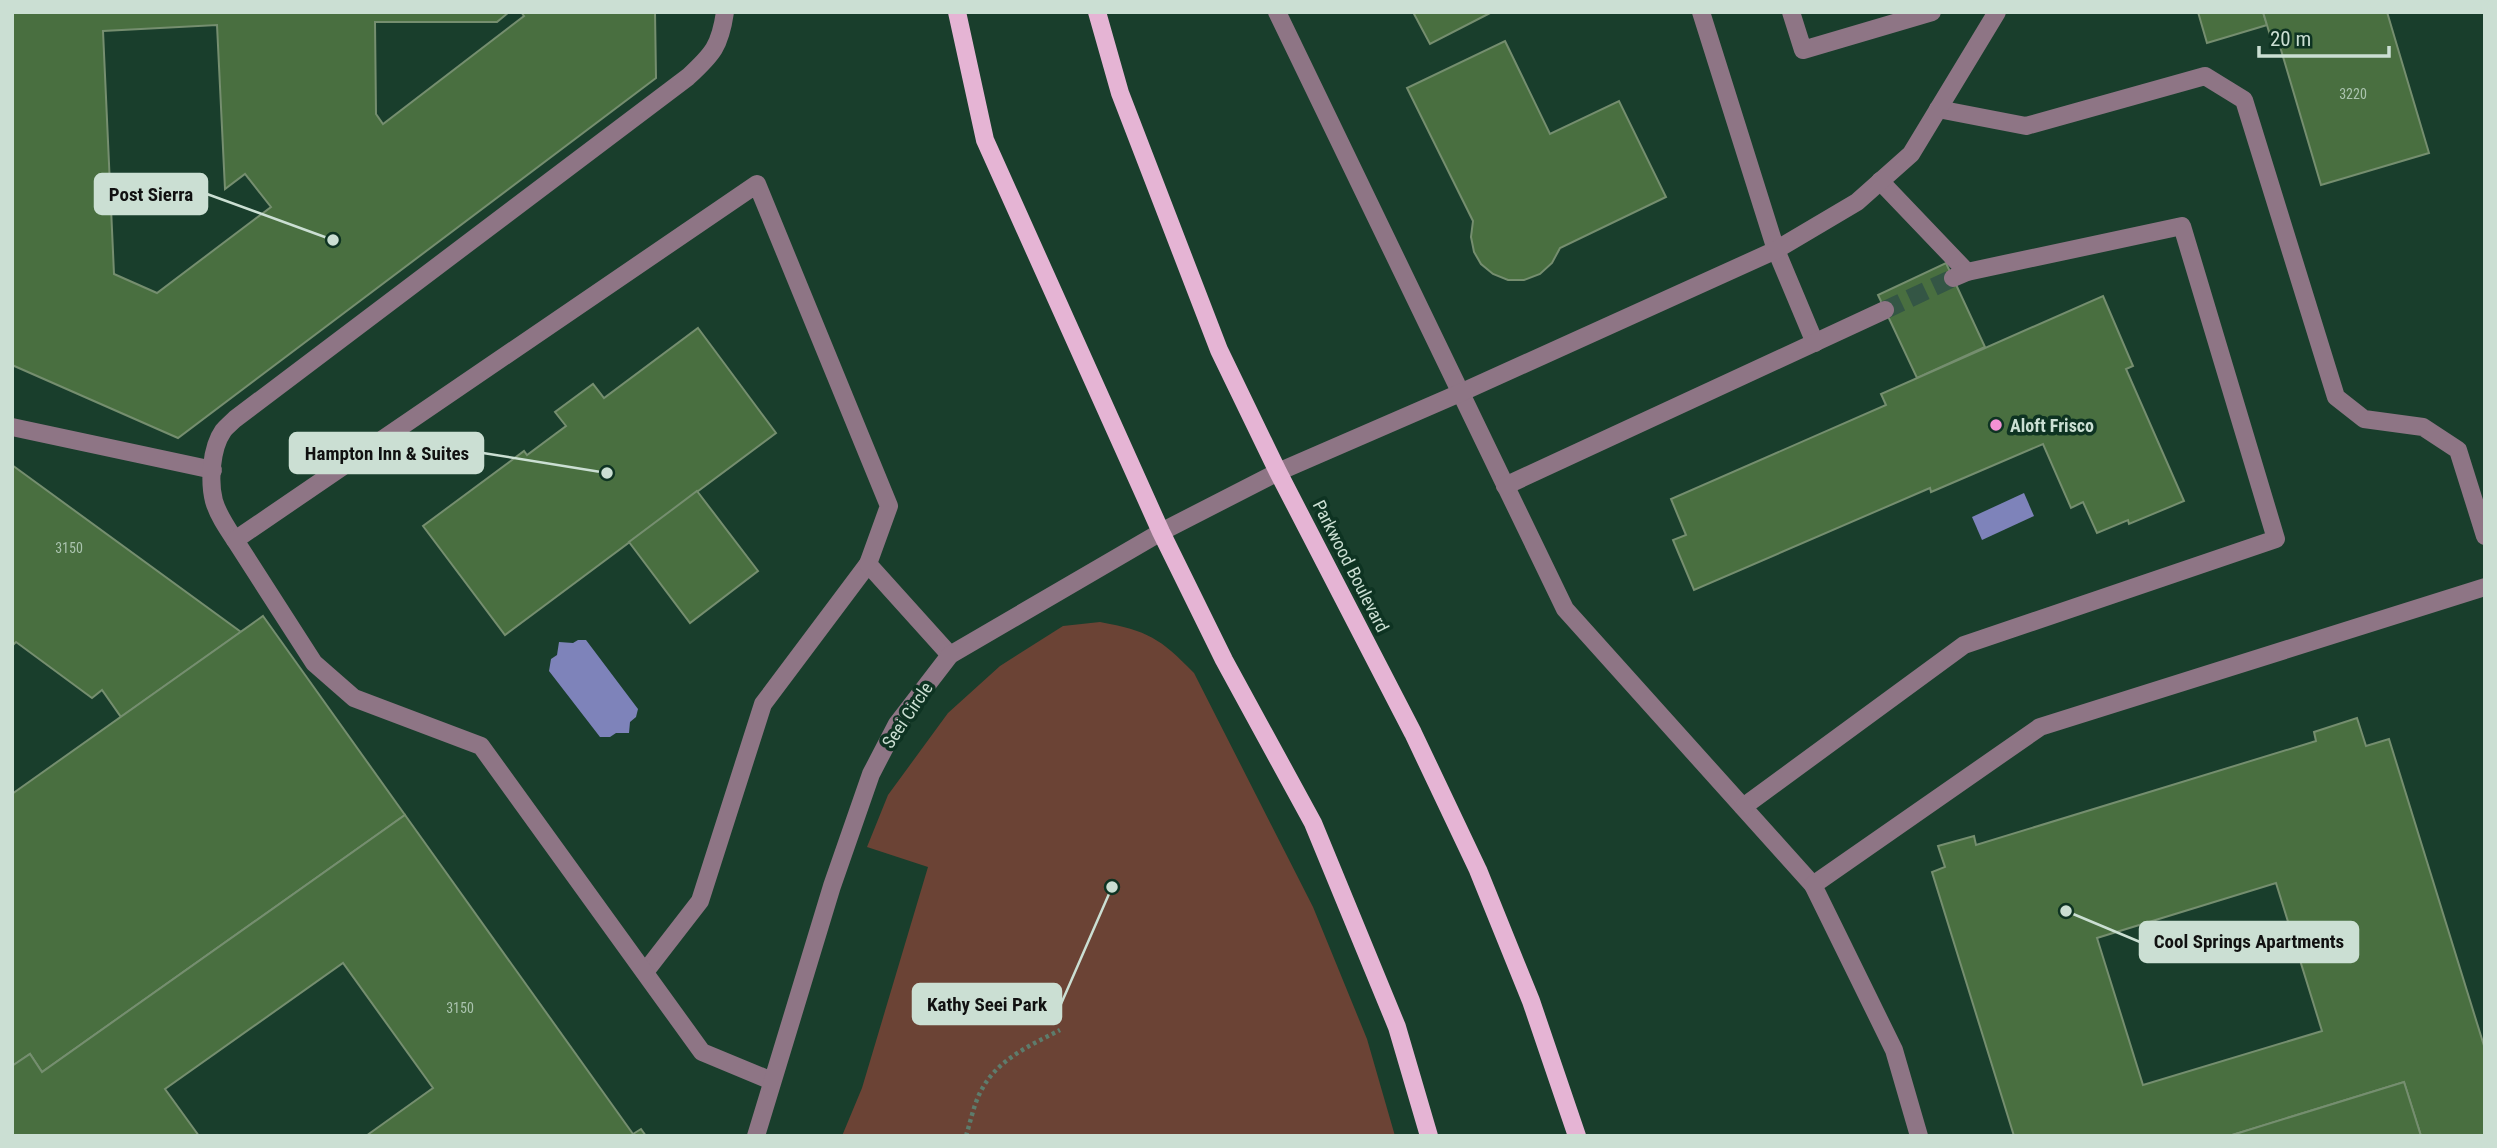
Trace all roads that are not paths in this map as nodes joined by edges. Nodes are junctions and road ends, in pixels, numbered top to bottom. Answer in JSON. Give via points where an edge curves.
{"nodes":[{"id":1,"x":725,"y":12,"type":"edge"},
{"id":2,"x":957,"y":12,"type":"edge"},
{"id":3,"x":1097,"y":12,"type":"edge"},
{"id":4,"x":1277,"y":12,"type":"edge"},
{"id":5,"x":1701,"y":12,"type":"edge"},
{"id":6,"x":1791,"y":12,"type":"edge"},
{"id":7,"x":1932,"y":12,"type":"edge"},
{"id":8,"x":1997,"y":12,"type":"edge"},
{"id":9,"x":1902,"y":16,"type":"edge"},
{"id":10,"x":1938,"y":109,"type":"junction"},
{"id":11,"x":1880,"y":181,"type":"junction"},
{"id":12,"x":1776,"y":250,"type":"junction"},
{"id":13,"x":1885,"y":310,"type":"tunnel mouth"},
{"id":14,"x":1815,"y":343,"type":"junction"},
{"id":15,"x":1460,"y":393,"type":"junction"},
{"id":16,"x":12,"y":427,"type":"edge"},
{"id":17,"x":213,"y":470,"type":"junction"},
{"id":18,"x":1278,"y":472,"type":"junction"},
{"id":19,"x":1506,"y":486,"type":"junction"},
{"id":20,"x":1161,"y":532,"type":"junction"},
{"id":21,"x":2485,"y":536,"type":"edge"},
{"id":22,"x":235,"y":540,"type":"junction"},
{"id":23,"x":868,"y":564,"type":"junction"},
{"id":24,"x":2483,"y":592,"type":"edge"},
{"id":25,"x":950,"y":655,"type":"junction"},
{"id":26,"x":1743,"y":807,"type":"junction"},
{"id":27,"x":1814,"y":885,"type":"junction"},
{"id":28,"x":645,"y":972,"type":"junction"},
{"id":29,"x":772,"y":1081,"type":"junction"},
{"id":30,"x":756,"y":1136,"type":"edge"},
{"id":31,"x":1429,"y":1136,"type":"edge"},
{"id":32,"x":1577,"y":1136,"type":"edge"},
{"id":33,"x":1919,"y":1136,"type":"edge"}],
"edges":[{"from":1,"to":17,"type":"street","via":[[718,44],[688,77],[235,419],[223,431]]},
{"from":2,"to":20,"type":"main road","via":[[985,140]]},
{"from":3,"to":18,"type":"main road","name":"Parkwood Boulevard","via":[[1120,93],[1219,350]]},
{"from":4,"to":15,"type":"street"},
{"from":5,"to":12,"type":"street"},
{"from":6,"to":9,"type":"street","via":[[1803,50]]},
{"from":7,"to":9,"type":"street"},
{"from":8,"to":10,"type":"street","name":"Seei Circle"},
{"from":10,"to":11,"type":"street","name":"Seei Circle","via":[[1911,154]]},
{"from":10,"to":21,"type":"street","via":[[2026,126],[2205,76],[2244,100],[2336,397],[2364,419],[2423,427],[2458,450]]},
{"from":11,"to":12,"type":"street","name":"Seei Circle","via":[[1857,202]]},
{"from":11,"to":26,"type":"street","via":[[1960,275],[2182,226],[2276,539],[1964,645]]},
{"from":12,"to":14,"type":"street"},
{"from":12,"to":15,"type":"street","name":"Seei Circle"},
{"from":13,"to":14,"type":"street"},
{"from":14,"to":19,"type":"street"},
{"from":15,"to":18,"type":"street","name":"Seei Circle"},
{"from":15,"to":19,"type":"street"},
{"from":16,"to":17,"type":"street"},
{"from":17,"to":22,"type":"street","via":[[214,500]]},
{"from":18,"to":20,"type":"street","name":"Seei Circle"},
{"from":18,"to":32,"type":"main road","name":"Parkwood Boulevard","via":[[1478,870],[1531,1001]]},
{"from":19,"to":26,"type":"street","via":[[1565,609]]},
{"from":20,"to":25,"type":"street","name":"Seei Circle"},
{"from":20,"to":31,"type":"main road","via":[[1223,660],[1313,823],[1397,1027]]},
{"from":22,"to":23,"type":"street","via":[[757,184],[889,506]]},
{"from":22,"to":28,"type":"street","via":[[309,669],[354,698],[481,746]]},
{"from":23,"to":25,"type":"street"},
{"from":23,"to":28,"type":"street","via":[[762,704],[700,901]]},
{"from":24,"to":27,"type":"street","via":[[2040,727]]},
{"from":25,"to":29,"type":"street","name":"Seei Circle","via":[[897,723],[870,774]]},
{"from":26,"to":27,"type":"street"},
{"from":27,"to":33,"type":"street","via":[[1894,1050]]},
{"from":28,"to":29,"type":"street","via":[[702,1052]]},
{"from":29,"to":30,"type":"street","name":"Seei Circle"}]}
